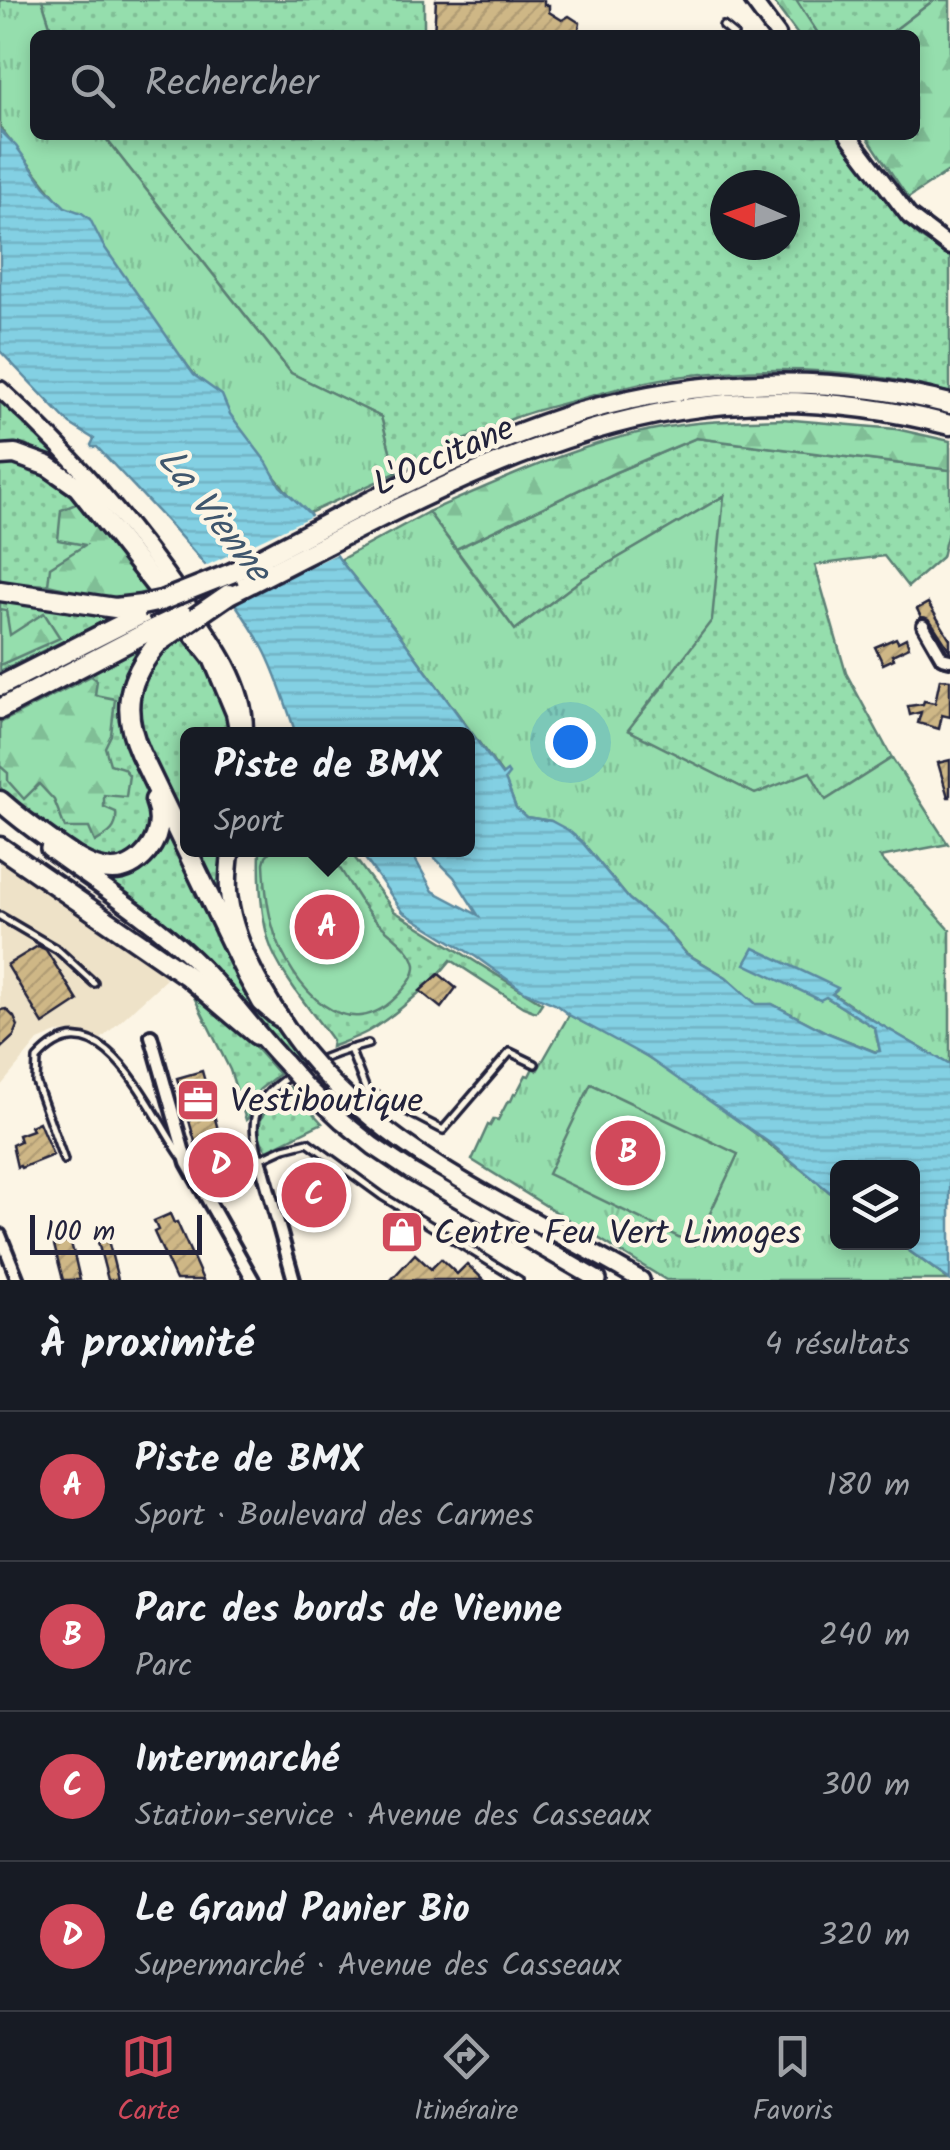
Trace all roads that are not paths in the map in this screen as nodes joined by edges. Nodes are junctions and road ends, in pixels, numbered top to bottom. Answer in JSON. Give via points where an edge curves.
{"nodes":[{"id":1,"x":752,"y":0,"type":"edge"},
{"id":2,"x":723,"y":26,"type":"dead end"},
{"id":3,"x":728,"y":30,"type":"edge"},
{"id":4,"x":774,"y":30,"type":"edge"},
{"id":5,"x":852,"y":140,"type":"edge"},
{"id":6,"x":950,"y":247,"type":"edge"},
{"id":7,"x":0,"y":388,"type":"edge"},
{"id":8,"x":950,"y":404,"type":"edge"},
{"id":9,"x":950,"y":424,"type":"edge"},
{"id":10,"x":0,"y":455,"type":"edge"},
{"id":11,"x":390,"y":503,"type":"junction"},
{"id":12,"x":3,"y":590,"type":"edge"},
{"id":13,"x":150,"y":622,"type":"junction"},
{"id":14,"x":923,"y":625,"type":"dead end"},
{"id":15,"x":950,"y":660,"type":"edge"},
{"id":16,"x":0,"y":686,"type":"edge"},
{"id":17,"x":0,"y":709,"type":"edge"},
{"id":18,"x":240,"y":727,"type":"edge"},
{"id":19,"x":243,"y":727,"type":"edge"},
{"id":20,"x":148,"y":772,"type":"junction"},
{"id":21,"x":0,"y":805,"type":"edge"},
{"id":22,"x":180,"y":838,"type":"edge"},
{"id":23,"x":0,"y":847,"type":"edge"},
{"id":24,"x":189,"y":857,"type":"edge"},
{"id":25,"x":230,"y":857,"type":"edge"},
{"id":26,"x":0,"y":916,"type":"edge"},
{"id":27,"x":94,"y":983,"type":"dead end"},
{"id":28,"x":278,"y":1016,"type":"junction"},
{"id":29,"x":258,"y":1035,"type":"junction"},
{"id":30,"x":151,"y":1036,"type":"dead end"},
{"id":31,"x":368,"y":1044,"type":"dead end"},
{"id":32,"x":350,"y":1049,"type":"junction"},
{"id":33,"x":535,"y":1064,"type":"dead end"},
{"id":34,"x":260,"y":1159,"type":"junction"},
{"id":35,"x":64,"y":1160,"type":"dead end"},
{"id":36,"x":187,"y":1163,"type":"junction"},
{"id":37,"x":0,"y":1234,"type":"edge"},
{"id":38,"x":18,"y":1280,"type":"edge"},
{"id":39,"x":253,"y":1280,"type":"edge"},
{"id":40,"x":294,"y":1280,"type":"edge"},
{"id":41,"x":518,"y":1280,"type":"edge"},
{"id":42,"x":598,"y":1280,"type":"edge"},
{"id":43,"x":641,"y":1280,"type":"edge"}],
"edges":[{"from":1,"to":4,"type":"main road"},
{"from":2,"to":3,"type":"lane"},
{"from":5,"to":6,"type":"main road","via":[[909,216]]},
{"from":7,"to":19,"type":"main road","via":[[86,475],[168,576],[222,654],[245,712]]},
{"from":8,"to":11,"type":"highway","name":"L'Occitane","via":[[855,385],[753,385],[624,401],[533,428],[456,461]]},
{"from":9,"to":11,"type":"highway","name":"L'Occitane","via":[[827,404],[751,402],[678,410],[566,437]]},
{"from":10,"to":18,"type":"highway","via":[[48,466],[78,488],[213,658]]},
{"from":11,"to":13,"type":"highway","name":"L'Occitane","bridge":true,"via":[[229,594]]},
{"from":11,"to":13,"type":"highway","name":"L'Occitane","bridge":true,"via":[[162,601]]},
{"from":12,"to":13,"type":"highway","via":[[115,608]]},
{"from":13,"to":16,"type":"highway"},
{"from":13,"to":17,"type":"highway"},
{"from":13,"to":20,"type":"highway","via":[[129,699],[131,730]]},
{"from":14,"to":15,"type":"street","via":[[942,658]]},
{"from":20,"to":21,"type":"highway","via":[[160,818],[157,835],[138,860],[113,870],[76,859]]},
{"from":20,"to":22,"type":"highway"},
{"from":21,"to":29,"type":"main road","via":[[190,956]]},
{"from":23,"to":29,"type":"highway","via":[[186,975]]},
{"from":24,"to":28,"type":"highway","via":[[247,976]]},
{"from":25,"to":28,"type":"main road","via":[[233,917]]},
{"from":26,"to":27,"type":"lane","via":[[58,950]]},
{"from":28,"to":43,"type":"main road","bridge":true,"via":[[323,1073],[389,1134]]},
{"from":29,"to":42,"type":"main road","bridge":true,"via":[[373,1146]]},
{"from":30,"to":36,"type":"street"},
{"from":31,"to":32,"type":"lane"},
{"from":32,"to":33,"type":"lane","via":[[366,1090],[443,1130],[510,1052]]},
{"from":32,"to":34,"type":"lane","via":[[325,1056],[266,1093],[255,1113]]},
{"from":34,"to":40,"type":"street"},
{"from":34,"to":41,"type":"lane","via":[[308,1142]]},
{"from":35,"to":36,"type":"lane","via":[[36,1082],[37,1059],[66,1038],[95,1044],[127,1068]]},
{"from":36,"to":39,"type":"street"},
{"from":37,"to":38,"type":"street"}]}
